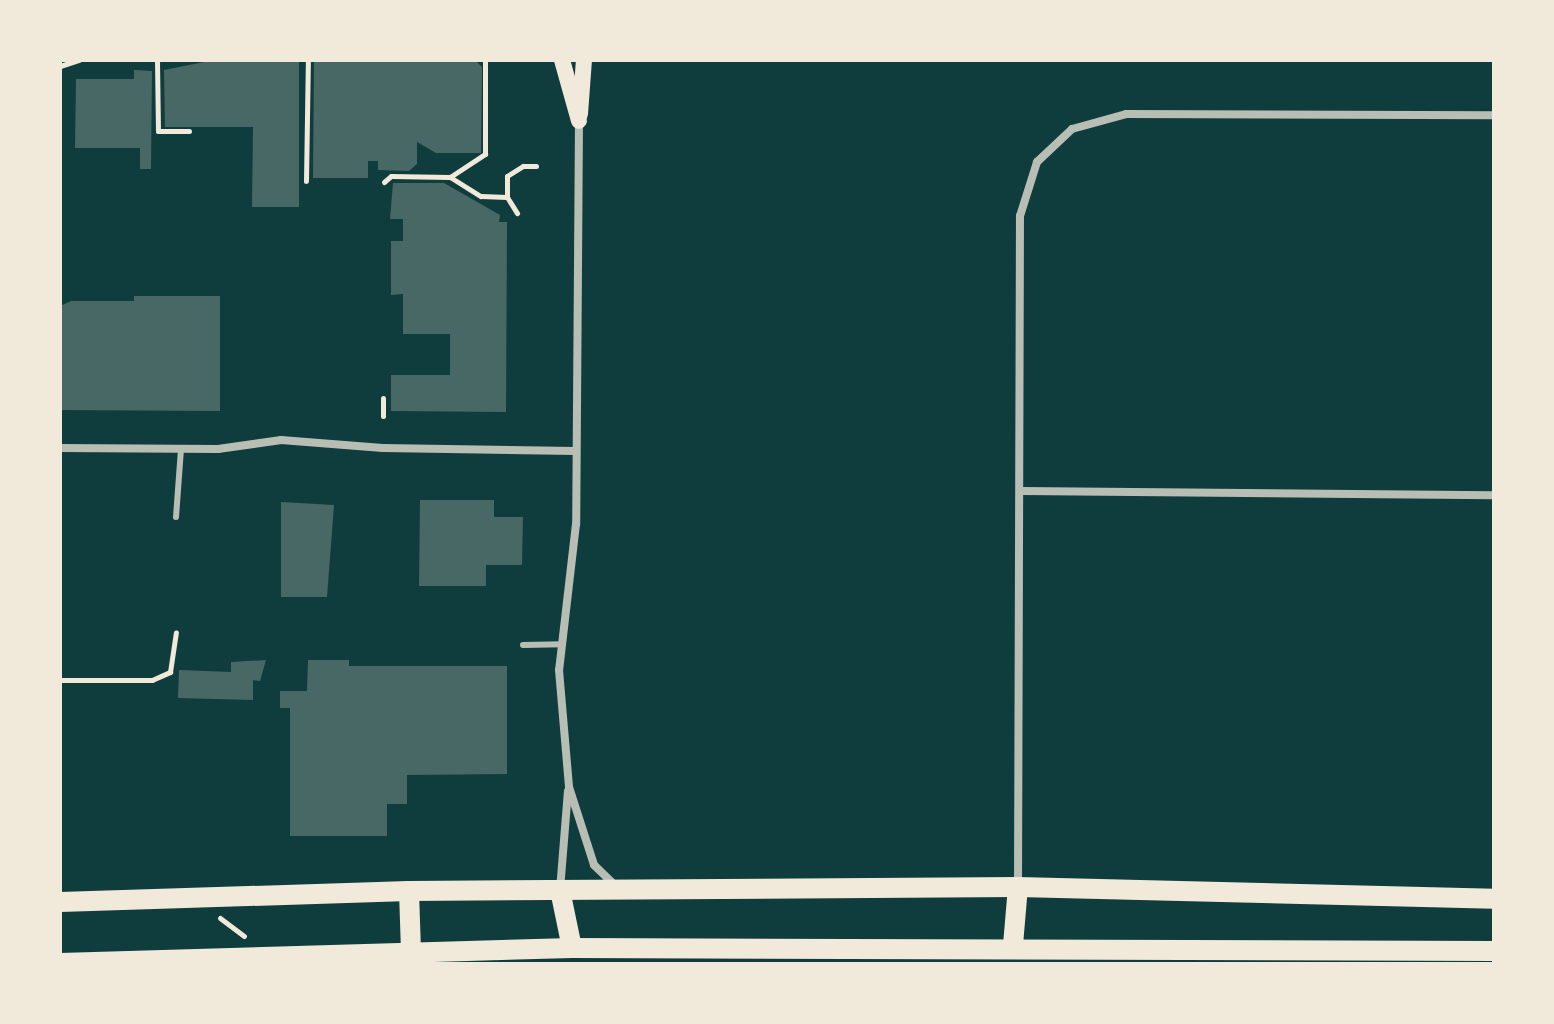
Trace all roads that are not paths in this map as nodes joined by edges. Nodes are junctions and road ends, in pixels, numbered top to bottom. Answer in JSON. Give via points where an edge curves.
{"nodes":[{"id":1,"x":562,"y":60,"type":"edge"},
{"id":2,"x":584,"y":60,"type":"edge"},
{"id":3,"x":1494,"y":115,"type":"edge"},
{"id":4,"x":579,"y":121,"type":"junction"},
{"id":5,"x":60,"y":448,"type":"edge"},
{"id":6,"x":181,"y":449,"type":"junction"},
{"id":7,"x":576,"y":451,"type":"junction"},
{"id":8,"x":1021,"y":491,"type":"junction"},
{"id":9,"x":1494,"y":495,"type":"edge"},
{"id":10,"x":176,"y":517,"type":"dead end"},
{"id":11,"x":562,"y":644,"type":"junction"},
{"id":12,"x":523,"y":645,"type":"dead end"},
{"id":13,"x":569,"y":787,"type":"junction"},
{"id":14,"x":1018,"y":887,"type":"junction"},
{"id":15,"x":620,"y":889,"type":"junction"},
{"id":16,"x":560,"y":890,"type":"junction"},
{"id":17,"x":409,"y":891,"type":"junction"},
{"id":18,"x":1494,"y":899,"type":"edge"},
{"id":19,"x":60,"y":902,"type":"edge"},
{"id":20,"x":1013,"y":945,"type":"junction"},
{"id":21,"x":1494,"y":951,"type":"edge"},
{"id":22,"x":411,"y":952,"type":"junction"},
{"id":23,"x":572,"y":954,"type":"junction"},
{"id":24,"x":60,"y":963,"type":"edge"}],
"edges":[{"from":1,"to":4,"type":"main road"},
{"from":2,"to":4,"type":"main road"},
{"from":3,"to":8,"type":"street","via":[[1126,114],[1098,118],[1053,143],[1037,162],[1020,216]]},
{"from":4,"to":7,"type":"street"},
{"from":5,"to":6,"type":"street"},
{"from":6,"to":7,"type":"street","via":[[281,440],[383,448]]},
{"from":6,"to":10,"type":"lane"},
{"from":7,"to":11,"type":"street","via":[[576,524]]},
{"from":8,"to":9,"type":"street"},
{"from":8,"to":14,"type":"street"},
{"from":11,"to":12,"type":"lane"},
{"from":11,"to":13,"type":"street"},
{"from":13,"to":15,"type":"street","via":[[594,865]]},
{"from":13,"to":16,"type":"street"},
{"from":14,"to":15,"type":"main road"},
{"from":14,"to":18,"type":"main road"},
{"from":14,"to":20,"type":"main road"},
{"from":15,"to":16,"type":"main road"},
{"from":16,"to":17,"type":"main road"},
{"from":16,"to":23,"type":"main road"},
{"from":17,"to":19,"type":"main road"},
{"from":17,"to":22,"type":"main road"},
{"from":20,"to":21,"type":"main road"},
{"from":20,"to":23,"type":"main road"},
{"from":22,"to":23,"type":"main road"},
{"from":22,"to":24,"type":"main road"}]}
